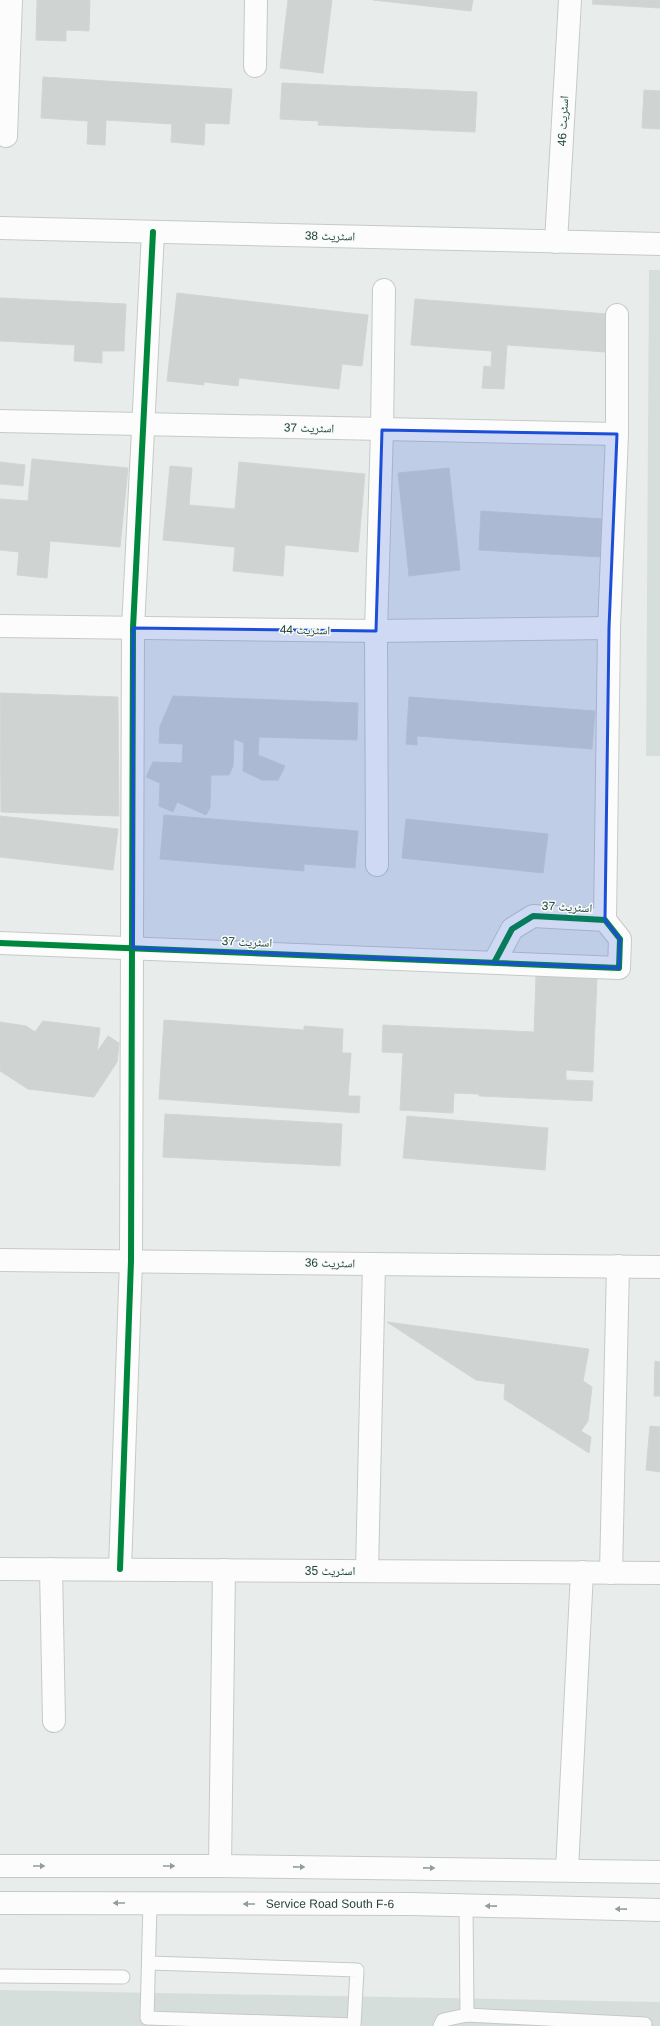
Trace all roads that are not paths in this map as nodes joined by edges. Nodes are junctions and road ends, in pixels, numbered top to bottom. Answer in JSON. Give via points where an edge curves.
{"nodes":[{"id":1,"x":11,"y":0,"type":"edge"},
{"id":2,"x":256,"y":0,"type":"edge"},
{"id":3,"x":570,"y":0,"type":"edge"},
{"id":4,"x":255,"y":66,"type":"dead end"},
{"id":5,"x":6,"y":136,"type":"dead end"},
{"id":6,"x":0,"y":228,"type":"edge"},
{"id":7,"x":153,"y":232,"type":"junction"},
{"id":8,"x":556,"y":242,"type":"junction"},
{"id":9,"x":660,"y":244,"type":"edge"},
{"id":10,"x":384,"y":290,"type":"dead end"},
{"id":11,"x":616,"y":315,"type":"dead end"},
{"id":12,"x":0,"y":421,"type":"edge"},
{"id":13,"x":144,"y":424,"type":"junction"},
{"id":14,"x":382,"y":430,"type":"junction"},
{"id":15,"x":617,"y":434,"type":"junction"},
{"id":16,"x":0,"y":626,"type":"edge"},
{"id":17,"x":133,"y":628,"type":"junction"},
{"id":18,"x":609,"y":628,"type":"junction"},
{"id":19,"x":376,"y":631,"type":"junction"},
{"id":20,"x":377,"y":865,"type":"dead end"},
{"id":21,"x":605,"y":920,"type":"junction"},
{"id":22,"x":0,"y":942,"type":"edge"},
{"id":23,"x":133,"y":948,"type":"junction"},
{"id":24,"x":494,"y":963,"type":"junction"},
{"id":25,"x":0,"y":1260,"type":"edge"},
{"id":26,"x":131,"y":1261,"type":"junction"},
{"id":27,"x":374,"y":1264,"type":"junction"},
{"id":28,"x":618,"y":1266,"type":"junction"},
{"id":29,"x":660,"y":1267,"type":"edge"},
{"id":30,"x":0,"y":1569,"type":"edge"},
{"id":31,"x":51,"y":1569,"type":"junction"},
{"id":32,"x":120,"y":1569,"type":"junction"},
{"id":33,"x":224,"y":1570,"type":"junction"},
{"id":34,"x":367,"y":1571,"type":"junction"},
{"id":35,"x":582,"y":1572,"type":"junction"},
{"id":36,"x":611,"y":1573,"type":"junction"},
{"id":37,"x":660,"y":1573,"type":"edge"},
{"id":38,"x":54,"y":1721,"type":"dead end"},
{"id":39,"x":0,"y":1866,"type":"edge"},
{"id":40,"x":220,"y":1866,"type":"junction"},
{"id":41,"x":567,"y":1870,"type":"junction"},
{"id":42,"x":660,"y":1872,"type":"edge"},
{"id":43,"x":0,"y":1903,"type":"edge"},
{"id":44,"x":150,"y":1904,"type":"junction"},
{"id":45,"x":466,"y":1905,"type":"junction"},
{"id":46,"x":660,"y":1910,"type":"edge"},
{"id":47,"x":150,"y":1963,"type":"junction"},
{"id":48,"x":0,"y":1976,"type":"edge"},
{"id":49,"x":123,"y":1977,"type":"dead end"},
{"id":50,"x":467,"y":2016,"type":"junction"},
{"id":51,"x":147,"y":2022,"type":"edge"},
{"id":52,"x":645,"y":2024,"type":"dead end"},
{"id":53,"x":440,"y":2026,"type":"edge"}],
"edges":[{"from":1,"to":5,"type":"street"},
{"from":2,"to":4,"type":"street"},
{"from":3,"to":8,"type":"street","name":"اسٹریٹ 46"},
{"from":6,"to":7,"type":"street","name":"اسٹریٹ 38"},
{"from":7,"to":8,"type":"street","name":"اسٹریٹ 38"},
{"from":7,"to":13,"type":"street"},
{"from":8,"to":9,"type":"street","name":"اسٹریٹ 38"},
{"from":10,"to":14,"type":"street"},
{"from":11,"to":15,"type":"street"},
{"from":12,"to":13,"type":"street","name":"اسٹریٹ 37"},
{"from":13,"to":14,"type":"street","name":"اسٹریٹ 37"},
{"from":13,"to":17,"type":"street"},
{"from":14,"to":15,"type":"street","name":"اسٹریٹ 37"},
{"from":14,"to":19,"type":"street"},
{"from":15,"to":18,"type":"street"},
{"from":16,"to":17,"type":"street","name":"اسٹریٹ 44"},
{"from":17,"to":19,"type":"street","name":"اسٹریٹ 44"},
{"from":17,"to":23,"type":"street"},
{"from":18,"to":19,"type":"street","name":"اسٹریٹ 44"},
{"from":18,"to":21,"type":"street"},
{"from":19,"to":20,"type":"street"},
{"from":21,"to":24,"type":"street","name":"اسٹریٹ 37","via":[[533,916],[512,929]]},
{"from":21,"to":24,"type":"street","name":"اسٹریٹ 37","via":[[620,939],[619,968]]},
{"from":22,"to":23,"type":"street","name":"اسٹریٹ 37"},
{"from":23,"to":24,"type":"street","name":"اسٹریٹ 37"},
{"from":23,"to":26,"type":"street"},
{"from":25,"to":26,"type":"street","name":"اسٹریٹ 36"},
{"from":26,"to":27,"type":"street","name":"اسٹریٹ 36"},
{"from":26,"to":32,"type":"street"},
{"from":27,"to":28,"type":"street","name":"اسٹریٹ 36"},
{"from":27,"to":34,"type":"street"},
{"from":28,"to":29,"type":"street","name":"اسٹریٹ 36"},
{"from":28,"to":36,"type":"street"},
{"from":30,"to":31,"type":"street","name":"اسٹریٹ 35"},
{"from":31,"to":32,"type":"street","name":"اسٹریٹ 35"},
{"from":31,"to":38,"type":"street"},
{"from":32,"to":33,"type":"street","name":"اسٹریٹ 35"},
{"from":33,"to":34,"type":"street","name":"اسٹریٹ 35"},
{"from":33,"to":40,"type":"street"},
{"from":34,"to":35,"type":"street","name":"اسٹریٹ 35"},
{"from":35,"to":36,"type":"street","name":"اسٹریٹ 35"},
{"from":35,"to":41,"type":"street"},
{"from":36,"to":37,"type":"street","name":"اسٹریٹ 35"},
{"from":39,"to":40,"type":"street","one_way":true},
{"from":40,"to":41,"type":"street","one_way":true},
{"from":41,"to":42,"type":"street"},
{"from":44,"to":43,"type":"street","name":"Service Road South F-6","one_way":true},
{"from":45,"to":44,"type":"street","name":"Service Road South F-6","one_way":true},
{"from":44,"to":47,"type":"lane"},
{"from":46,"to":45,"type":"street","name":"Service Road South F-6","one_way":true},
{"from":45,"to":50,"type":"lane"},
{"from":47,"to":51,"type":"lane"},
{"from":47,"to":51,"type":"lane","via":[[357,1970],[356,2001],[354,2025]]},
{"from":48,"to":49,"type":"lane"},
{"from":50,"to":52,"type":"lane"},
{"from":50,"to":53,"type":"lane","via":[[443,2020]]}]}
